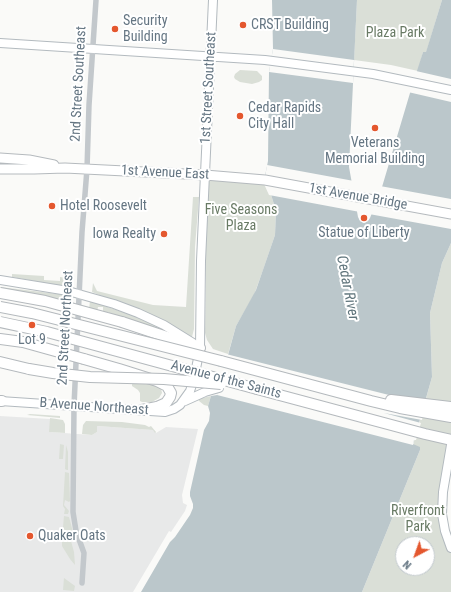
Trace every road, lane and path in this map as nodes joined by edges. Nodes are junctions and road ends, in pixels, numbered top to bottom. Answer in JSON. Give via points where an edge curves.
{"nodes":[{"id":1,"x":96,"y":0,"type":"edge"},
{"id":2,"x":213,"y":0,"type":"edge"},
{"id":3,"x":0,"y":44,"type":"edge"},
{"id":4,"x":93,"y":49,"type":"junction"},
{"id":5,"x":210,"y":56,"type":"junction"},
{"id":6,"x":451,"y":90,"type":"edge"},
{"id":7,"x":0,"y":158,"type":"edge"},
{"id":8,"x":65,"y":168,"type":"junction"},
{"id":9,"x":0,"y":169,"type":"edge"},
{"id":10,"x":87,"y":169,"type":"junction"},
{"id":11,"x":205,"y":175,"type":"junction"},
{"id":12,"x":265,"y":180,"type":"joint"},
{"id":13,"x":451,"y":214,"type":"edge"},
{"id":14,"x":0,"y":280,"type":"edge"},
{"id":15,"x":0,"y":293,"type":"edge"},
{"id":16,"x":80,"y":294,"type":"junction"},
{"id":17,"x":0,"y":307,"type":"edge"},
{"id":18,"x":0,"y":322,"type":"edge"},
{"id":19,"x":0,"y":339,"type":"edge"},
{"id":20,"x":200,"y":348,"type":"junction"},
{"id":21,"x":0,"y":362,"type":"edge"},
{"id":22,"x":119,"y":369,"type":"junction"},
{"id":23,"x":193,"y":383,"type":"junction"},
{"id":24,"x":219,"y":388,"type":"dead end"},
{"id":25,"x":257,"y":389,"type":"junction"},
{"id":26,"x":342,"y":394,"type":"junction"},
{"id":27,"x":1,"y":401,"type":"edge"},
{"id":28,"x":184,"y":401,"type":"junction"},
{"id":29,"x":74,"y":406,"type":"junction"},
{"id":30,"x":451,"y":406,"type":"edge"},
{"id":31,"x":142,"y":410,"type":"junction"},
{"id":32,"x":451,"y":417,"type":"edge"},
{"id":33,"x":451,"y":440,"type":"edge"},
{"id":34,"x":451,"y":445,"type":"edge"},
{"id":35,"x":451,"y":548,"type":"edge"},
{"id":36,"x":82,"y":583,"type":"dead end"}],
"edges":[{"from":1,"to":4,"type":"street","name":"2nd Street Southeast"},
{"from":2,"to":5,"type":"street","name":"1st Street Southeast"},
{"from":3,"to":4,"type":"street"},
{"from":4,"to":5,"type":"street"},
{"from":4,"to":10,"type":"street","name":"2nd Street Southeast"},
{"from":5,"to":6,"type":"street","via":[[268,60],[354,71]]},
{"from":5,"to":11,"type":"street","name":"1st Street Southeast"},
{"from":7,"to":8,"type":"main road","name":"1st Avenue East","via":[[29,160]]},
{"from":8,"to":9,"type":"main road","name":"1st Avenue East"},
{"from":8,"to":10,"type":"main road","name":"1st Avenue East"},
{"from":10,"to":11,"type":"main road","name":"1st Avenue East"},
{"from":10,"to":16,"type":"street","name":"2nd Street Northeast"},
{"from":11,"to":12,"type":"main road","name":"1st Avenue East"},
{"from":11,"to":20,"type":"street","name":"1st Street Southeast"},
{"from":12,"to":13,"type":"main road","name":"1st Avenue Bridge"},
{"from":14,"to":16,"type":"street"},
{"from":15,"to":20,"type":"highway","bridge":true,"via":[[44,301],[122,322]]},
{"from":16,"to":20,"type":"street","via":[[138,313],[164,325]]},
{"from":16,"to":29,"type":"street","name":"2nd Street Northeast"},
{"from":17,"to":26,"type":"highway","name":"Avenue of the Saints","bridge":true},
{"from":18,"to":25,"type":"highway","name":"Avenue of the Saints","bridge":true,"via":[[47,332]]},
{"from":19,"to":22,"type":"highway","bridge":true,"via":[[37,346]]},
{"from":20,"to":23,"type":"street","name":"1st Street Southeast"},
{"from":21,"to":25,"type":"highway","bridge":true,"via":[[53,373],[90,377],[182,380]]},
{"from":22,"to":23,"type":"highway"},
{"from":22,"to":31,"type":"highway","via":[[164,384],[170,389],[170,398],[166,404]]},
{"from":23,"to":28,"type":"street"},
{"from":24,"to":28,"type":"street","name":"B Avenue Northeast"},
{"from":25,"to":33,"type":"highway","name":"Avenue of the Saints"},
{"from":26,"to":30,"type":"highway"},
{"from":26,"to":32,"type":"highway","name":"Avenue of the Saints"},
{"from":27,"to":29,"type":"street","name":"B Avenue Northeast"},
{"from":28,"to":31,"type":"street","name":"B Avenue Northeast","via":[[166,412]]},
{"from":29,"to":31,"type":"street","name":"B Avenue Northeast"},
{"from":29,"to":36,"type":"street","name":"2nd Street Northeast","via":[[73,512],[76,531],[84,553]]},
{"from":34,"to":35,"type":"street","via":[[442,514]]}]}
